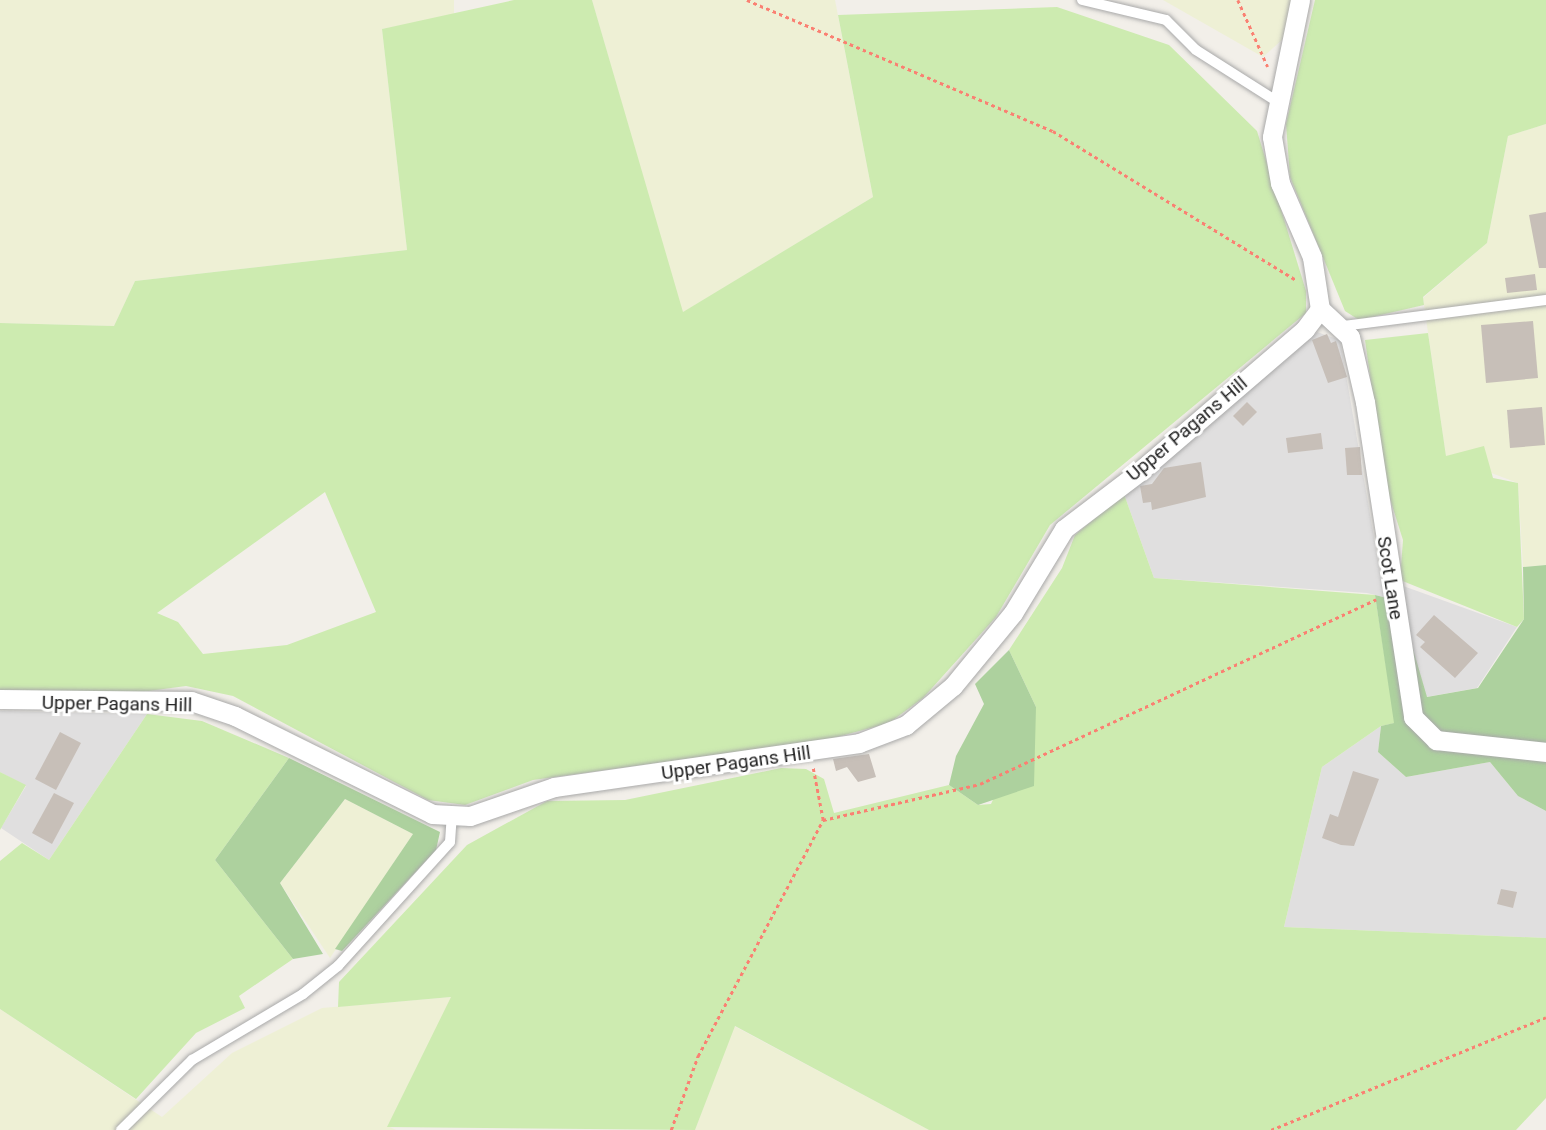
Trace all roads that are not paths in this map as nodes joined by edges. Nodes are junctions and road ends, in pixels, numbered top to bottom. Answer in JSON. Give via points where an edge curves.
{"nodes":[{"id":1,"x":1082,"y":0,"type":"edge"},
{"id":2,"x":1300,"y":0,"type":"edge"},
{"id":3,"x":1278,"y":97,"type":"junction"},
{"id":4,"x":1546,"y":300,"type":"edge"},
{"id":5,"x":1320,"y":309,"type":"junction"},
{"id":6,"x":1343,"y":326,"type":"junction"},
{"id":7,"x":0,"y":699,"type":"edge"},
{"id":8,"x":1546,"y":752,"type":"edge"},
{"id":9,"x":452,"y":815,"type":"junction"},
{"id":10,"x":121,"y":1130,"type":"edge"}],
"edges":[{"from":1,"to":3,"type":"lane","via":[[1166,20],[1196,50]]},
{"from":2,"to":3,"type":"street"},
{"from":3,"to":5,"type":"street","via":[[1272,137],[1280,183],[1319,288]]},
{"from":4,"to":6,"type":"lane"},
{"from":5,"to":6,"type":"street"},
{"from":5,"to":9,"type":"street","name":"Upper Pagans Hill","via":[[1294,338],[1064,529],[1013,613],[953,686],[906,725],[818,751],[554,787],[470,816]]},
{"from":6,"to":8,"type":"street","name":"Scot Lane","via":[[1365,402],[1391,592],[1420,731],[1436,740]]},
{"from":7,"to":9,"type":"street","name":"Upper Pagans Hill","via":[[191,701],[235,716],[432,814]]},
{"from":9,"to":10,"type":"lane","via":[[450,842],[338,966],[303,994],[192,1060]]}]}
